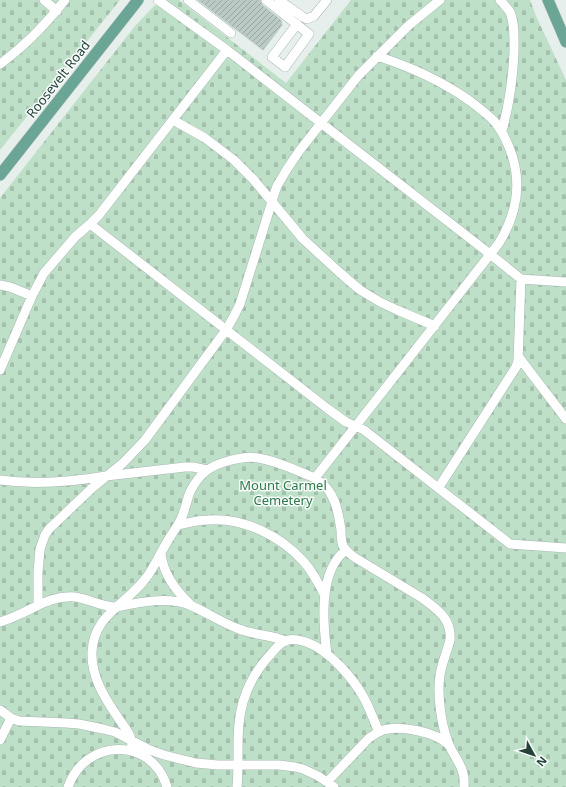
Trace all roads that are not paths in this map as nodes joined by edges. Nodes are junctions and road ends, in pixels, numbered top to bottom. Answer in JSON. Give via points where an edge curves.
{"nodes":[{"id":1,"x":44,"y":0,"type":"edge"},
{"id":2,"x":65,"y":0,"type":"edge"},
{"id":3,"x":138,"y":0,"type":"edge"},
{"id":4,"x":158,"y":0,"type":"edge"},
{"id":5,"x":188,"y":0,"type":"edge"},
{"id":6,"x":266,"y":0,"type":"edge"},
{"id":7,"x":279,"y":0,"type":"edge"},
{"id":8,"x":326,"y":0,"type":"edge"},
{"id":9,"x":440,"y":0,"type":"edge"},
{"id":10,"x":500,"y":0,"type":"edge"},
{"id":11,"x":548,"y":0,"type":"edge"},
{"id":12,"x":57,"y":10,"type":"junction"},
{"id":13,"x":297,"y":24,"type":"junction"},
{"id":14,"x":231,"y":33,"type":"dead end"},
{"id":15,"x":566,"y":42,"type":"edge"},
{"id":16,"x":227,"y":50,"type":"junction"},
{"id":17,"x":378,"y":56,"type":"junction"},
{"id":18,"x":0,"y":64,"type":"edge"},
{"id":19,"x":173,"y":120,"type":"junction"},
{"id":20,"x":321,"y":122,"type":"junction"},
{"id":21,"x":502,"y":131,"type":"junction"},
{"id":22,"x":0,"y":175,"type":"edge"},
{"id":23,"x":272,"y":202,"type":"junction"},
{"id":24,"x":90,"y":224,"type":"junction"},
{"id":25,"x":490,"y":254,"type":"junction"},
{"id":26,"x":521,"y":279,"type":"junction"},
{"id":27,"x":566,"y":282,"type":"edge"},
{"id":28,"x":0,"y":285,"type":"edge"},
{"id":29,"x":32,"y":296,"type":"junction"},
{"id":30,"x":435,"y":326,"type":"junction"},
{"id":31,"x":226,"y":330,"type":"junction"},
{"id":32,"x":518,"y":356,"type":"junction"},
{"id":33,"x":0,"y":370,"type":"edge"},
{"id":34,"x":566,"y":419,"type":"edge"},
{"id":35,"x":356,"y":426,"type":"junction"},
{"id":36,"x":207,"y":470,"type":"junction"},
{"id":37,"x":106,"y":476,"type":"junction"},
{"id":38,"x":315,"y":478,"type":"junction"},
{"id":39,"x":0,"y":480,"type":"edge"},
{"id":40,"x":439,"y":488,"type":"junction"},
{"id":41,"x":178,"y":525,"type":"junction"},
{"id":42,"x":566,"y":548,"type":"edge"},
{"id":43,"x":346,"y":550,"type":"junction"},
{"id":44,"x":161,"y":553,"type":"junction"},
{"id":45,"x":325,"y":596,"type":"junction"},
{"id":46,"x":38,"y":604,"type":"junction"},
{"id":47,"x":191,"y":606,"type":"junction"},
{"id":48,"x":117,"y":608,"type":"junction"},
{"id":49,"x":0,"y":622,"type":"edge"},
{"id":50,"x":286,"y":641,"type":"junction"},
{"id":51,"x":327,"y":654,"type":"junction"},
{"id":52,"x":0,"y":710,"type":"edge"},
{"id":53,"x":11,"y":718,"type":"junction"},
{"id":54,"x":379,"y":732,"type":"junction"},
{"id":55,"x":0,"y":740,"type":"edge"},
{"id":56,"x":131,"y":740,"type":"junction"},
{"id":57,"x":450,"y":746,"type":"junction"},
{"id":58,"x":132,"y":751,"type":"junction"},
{"id":59,"x":238,"y":766,"type":"junction"},
{"id":60,"x":330,"y":784,"type":"edge"},
{"id":61,"x":68,"y":787,"type":"edge"},
{"id":62,"x":167,"y":787,"type":"edge"},
{"id":63,"x":237,"y":787,"type":"edge"},
{"id":64,"x":464,"y":787,"type":"edge"}],
"edges":[{"from":1,"to":12,"type":"lane"},
{"from":2,"to":12,"type":"lane"},
{"from":3,"to":22,"type":"main road","name":"Roosevelt Road"},
{"from":4,"to":16,"type":"lane"},
{"from":5,"to":14,"type":"lane"},
{"from":6,"to":13,"type":"lane"},
{"from":7,"to":8,"type":"lane","via":[[307,19],[314,16]]},
{"from":9,"to":17,"type":"lane","via":[[408,26]]},
{"from":10,"to":21,"type":"lane","via":[[512,19],[514,40],[511,90]]},
{"from":11,"to":15,"type":"main road"},
{"from":12,"to":18,"type":"lane"},
{"from":13,"to":13,"type":"lane","via":[[309,34],[285,67],[272,57]]},
{"from":16,"to":19,"type":"lane"},
{"from":16,"to":20,"type":"lane"},
{"from":17,"to":20,"type":"lane","via":[[358,76]]},
{"from":17,"to":21,"type":"lane","via":[[414,69],[459,93],[494,120]]},
{"from":19,"to":23,"type":"lane","via":[[225,152]]},
{"from":19,"to":24,"type":"lane"},
{"from":20,"to":23,"type":"lane","via":[[287,169],[277,186]]},
{"from":20,"to":25,"type":"lane"},
{"from":21,"to":25,"type":"lane","via":[[515,163],[518,187],[510,223]]},
{"from":23,"to":30,"type":"lane","via":[[303,239],[360,290],[397,310]]},
{"from":23,"to":31,"type":"lane","via":[[240,304]]},
{"from":24,"to":29,"type":"lane","via":[[75,237],[44,273]]},
{"from":24,"to":31,"type":"lane"},
{"from":25,"to":26,"type":"lane"},
{"from":25,"to":30,"type":"lane"},
{"from":26,"to":27,"type":"lane"},
{"from":26,"to":32,"type":"lane"},
{"from":28,"to":29,"type":"lane"},
{"from":29,"to":33,"type":"lane"},
{"from":30,"to":35,"type":"lane"},
{"from":31,"to":35,"type":"lane","via":[[337,416]]},
{"from":31,"to":37,"type":"lane","via":[[150,435],[123,463]]},
{"from":32,"to":34,"type":"lane"},
{"from":32,"to":40,"type":"lane","via":[[516,367]]},
{"from":35,"to":38,"type":"lane"},
{"from":35,"to":40,"type":"lane"},
{"from":36,"to":37,"type":"lane","via":[[185,467]]},
{"from":36,"to":38,"type":"lane","via":[[223,462],[252,457],[276,462]]},
{"from":36,"to":41,"type":"lane","via":[[192,489]]},
{"from":37,"to":39,"type":"lane","via":[[87,480],[38,483]]},
{"from":37,"to":46,"type":"lane","via":[[45,535],[39,557]]},
{"from":38,"to":43,"type":"lane","via":[[326,486],[333,498]]},
{"from":40,"to":42,"type":"lane","via":[[510,544]]},
{"from":41,"to":44,"type":"lane"},
{"from":41,"to":45,"type":"lane","via":[[200,521],[228,521],[270,536],[291,549],[304,562]]},
{"from":43,"to":45,"type":"lane","via":[[331,570]]},
{"from":43,"to":57,"type":"lane","via":[[430,603],[448,623],[450,640],[441,668],[439,689],[440,708]]},
{"from":44,"to":47,"type":"lane","via":[[169,578]]},
{"from":44,"to":48,"type":"lane","via":[[146,579]]},
{"from":45,"to":51,"type":"lane"},
{"from":46,"to":48,"type":"lane","via":[[67,597]]},
{"from":46,"to":49,"type":"lane"},
{"from":47,"to":48,"type":"lane","via":[[179,602],[158,601]]},
{"from":47,"to":50,"type":"lane","via":[[240,630]]},
{"from":48,"to":56,"type":"lane","via":[[106,617],[97,631],[92,661],[101,690]]},
{"from":50,"to":51,"type":"lane","via":[[309,643]]},
{"from":50,"to":59,"type":"lane","via":[[261,665],[247,691],[238,728]]},
{"from":51,"to":54,"type":"lane","via":[[355,685],[368,706]]},
{"from":52,"to":53,"type":"lane"},
{"from":53,"to":55,"type":"lane"},
{"from":53,"to":56,"type":"lane","via":[[25,722],[85,725],[115,732]]},
{"from":54,"to":57,"type":"lane","via":[[397,729],[417,731],[438,737]]},
{"from":54,"to":60,"type":"lane","via":[[369,738]]},
{"from":56,"to":58,"type":"lane"},
{"from":56,"to":59,"type":"lane","via":[[150,750],[184,760]]},
{"from":57,"to":64,"type":"lane","via":[[463,771]]},
{"from":58,"to":61,"type":"lane","via":[[111,750],[96,754],[79,767]]},
{"from":58,"to":62,"type":"lane","via":[[155,765]]},
{"from":59,"to":60,"type":"lane","via":[[295,767],[310,772]]},
{"from":59,"to":63,"type":"lane"}]}
